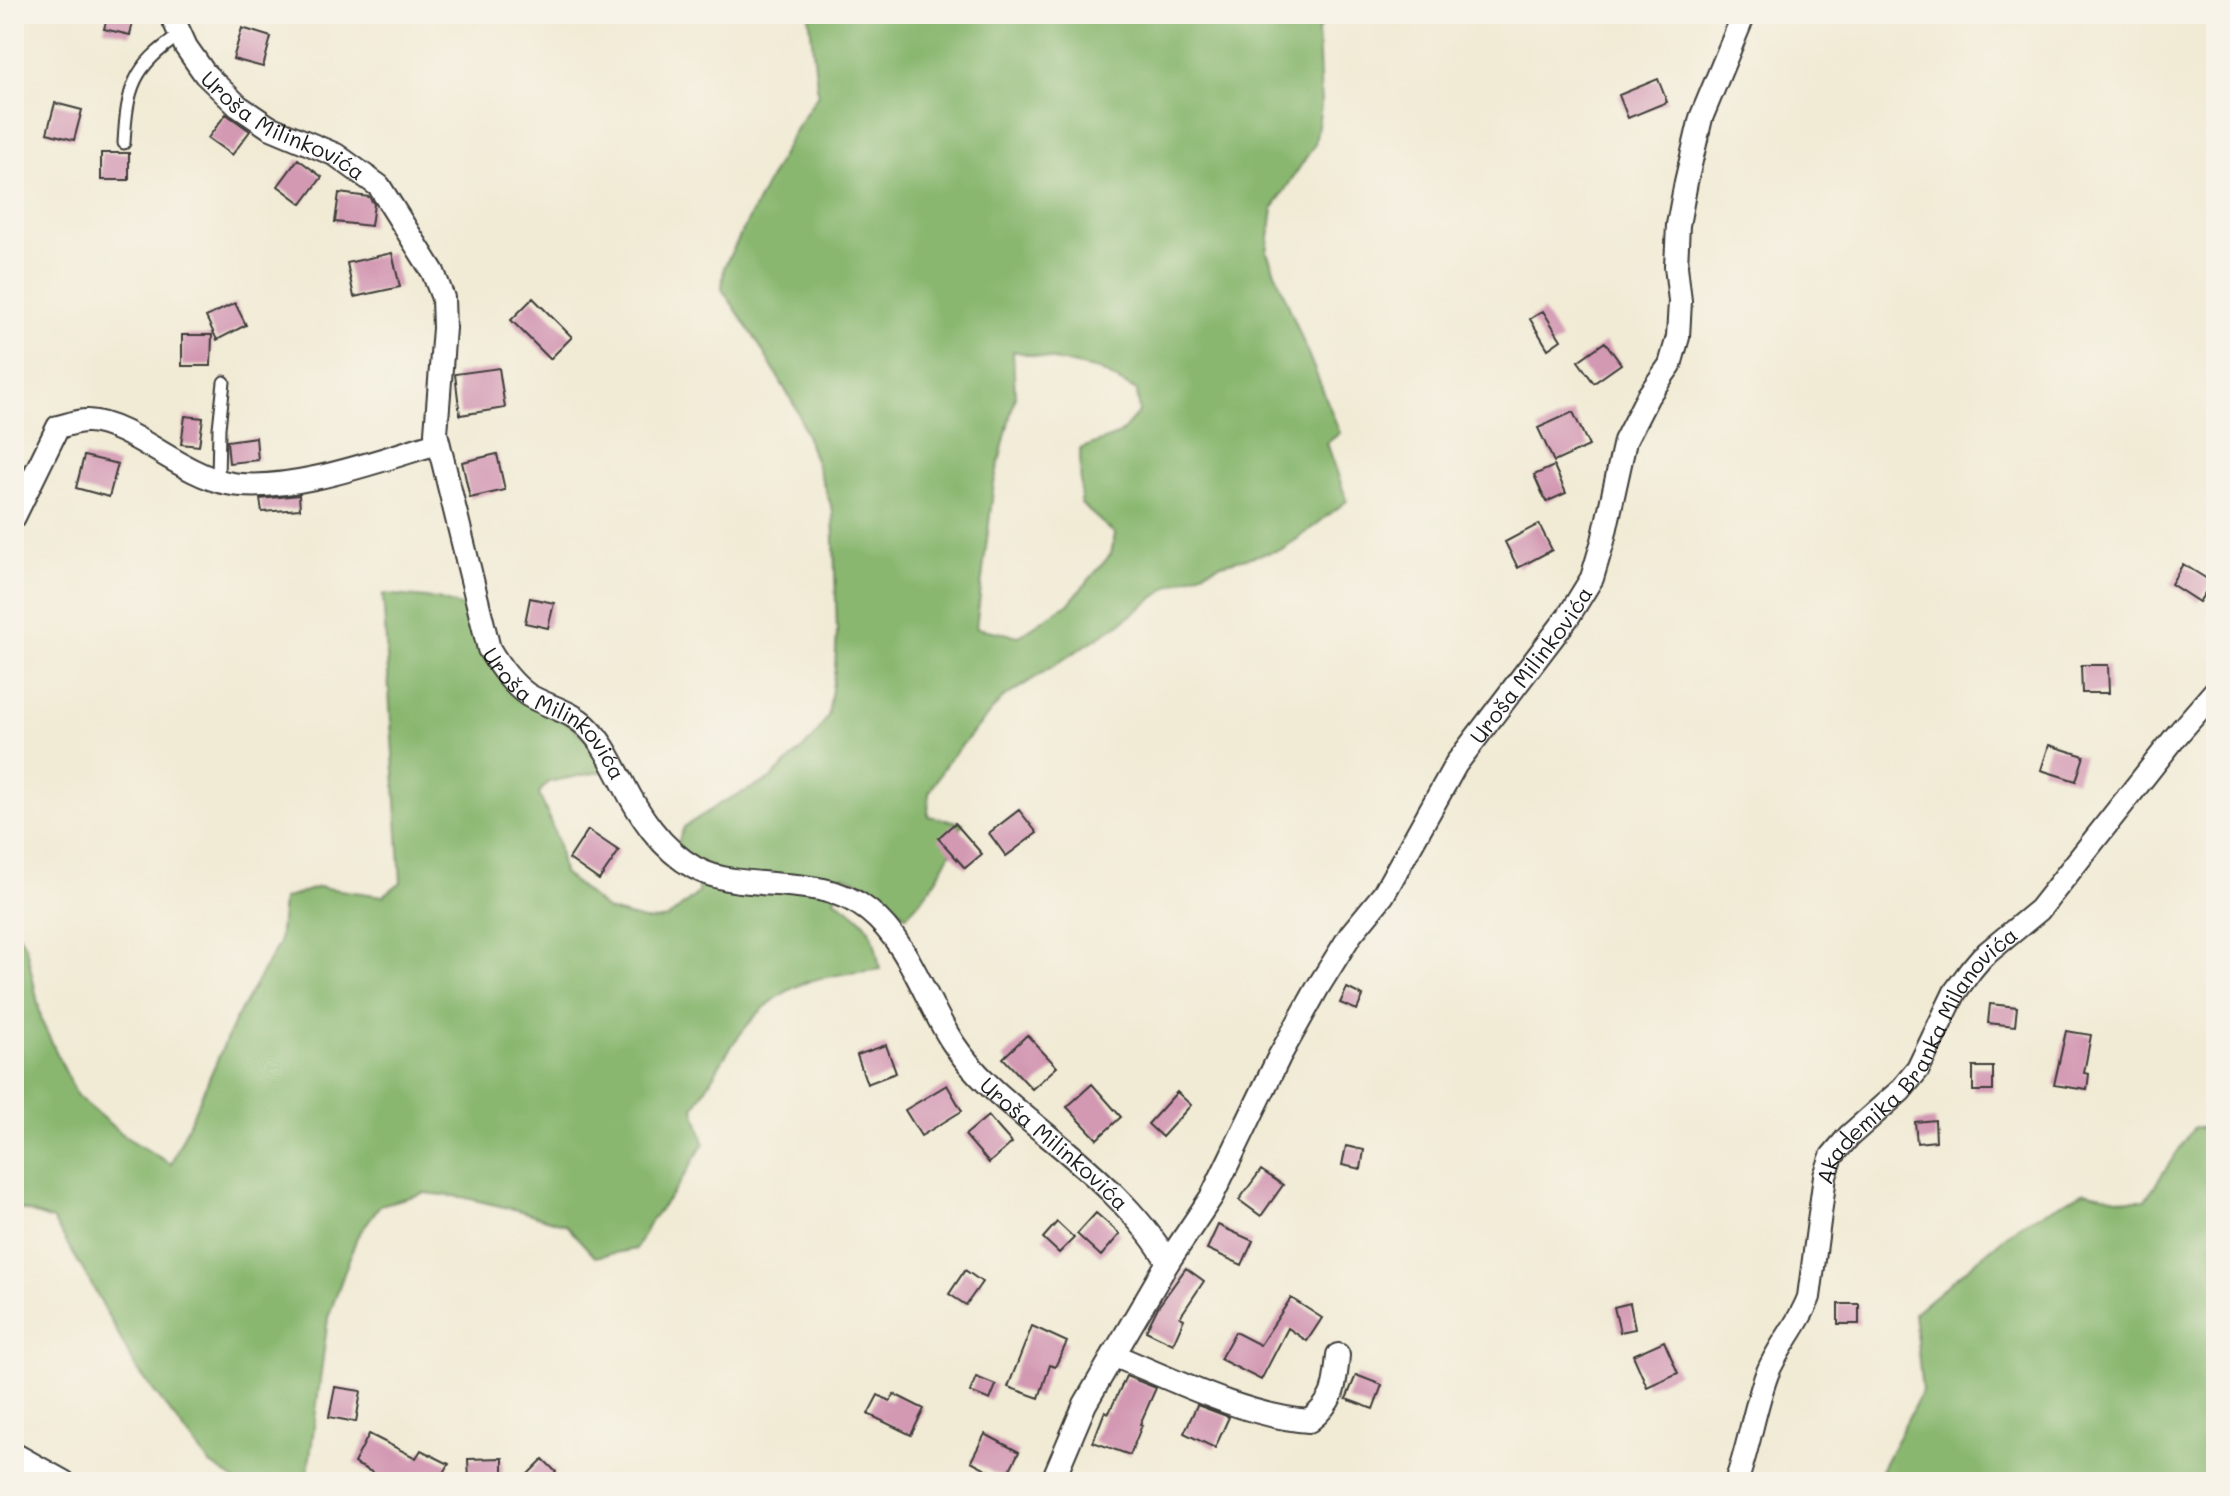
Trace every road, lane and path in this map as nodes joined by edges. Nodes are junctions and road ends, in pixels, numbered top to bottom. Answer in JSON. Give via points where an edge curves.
{"nodes":[{"id":1,"x":1744,"y":14,"type":"edge"},
{"id":2,"x":176,"y":24,"type":"edge"},
{"id":3,"x":124,"y":143,"type":"dead end"},
{"id":4,"x":224,"y":382,"type":"dead end"},
{"id":5,"x":437,"y":443,"type":"junction"},
{"id":6,"x":218,"y":481,"type":"junction"},
{"id":7,"x":14,"y":517,"type":"edge"},
{"id":8,"x":2216,"y":690,"type":"edge"},
{"id":9,"x":1168,"y":1262,"type":"junction"},
{"id":10,"x":1113,"y":1355,"type":"junction"},
{"id":11,"x":1338,"y":1355,"type":"dead end"},
{"id":12,"x":14,"y":1454,"type":"edge"},
{"id":13,"x":64,"y":1482,"type":"edge"},
{"id":14,"x":1052,"y":1482,"type":"edge"},
{"id":15,"x":1736,"y":1482,"type":"edge"}],
"edges":[{"from":1,"to":9,"type":"street","name":"Uroša Milinkovića","via":[[1701,118],[1686,182],[1678,225],[1678,337],[1670,365],[1625,441],[1592,578],[1456,764],[1383,895],[1318,987],[1212,1196]]},
{"from":2,"to":3,"type":"lane","via":[[138,74],[126,101]]},
{"from":2,"to":5,"type":"street","name":"Uroša Milinkovića","via":[[205,74],[238,106],[269,127],[336,155],[379,186],[413,237],[443,298]]},
{"from":4,"to":6,"type":"lane"},
{"from":5,"to":6,"type":"street","via":[[335,474],[276,484]]},
{"from":5,"to":9,"type":"street","name":"Uroša Milinkovića","via":[[489,649],[501,669],[527,694],[584,723],[604,745],[640,815],[667,847],[695,868],[717,876],[818,889],[869,911],[896,942],[952,1043],[979,1076],[1114,1197],[1152,1236]]},
{"from":6,"to":7,"type":"street","via":[[114,428],[87,421],[58,427]]},
{"from":8,"to":15,"type":"street","name":"Akademika Branka Milanovića","via":[[2039,910],[1971,970],[1918,1069],[1900,1091],[1832,1156],[1809,1297],[1766,1375]]},
{"from":9,"to":10,"type":"street","name":"Uroša Milinkovića"},
{"from":10,"to":11,"type":"street","via":[[1227,1400],[1309,1421],[1335,1389]]},
{"from":10,"to":14,"type":"street","name":"Uroša Milinkovića","via":[[1085,1404]]},
{"from":12,"to":13,"type":"street"}]}
